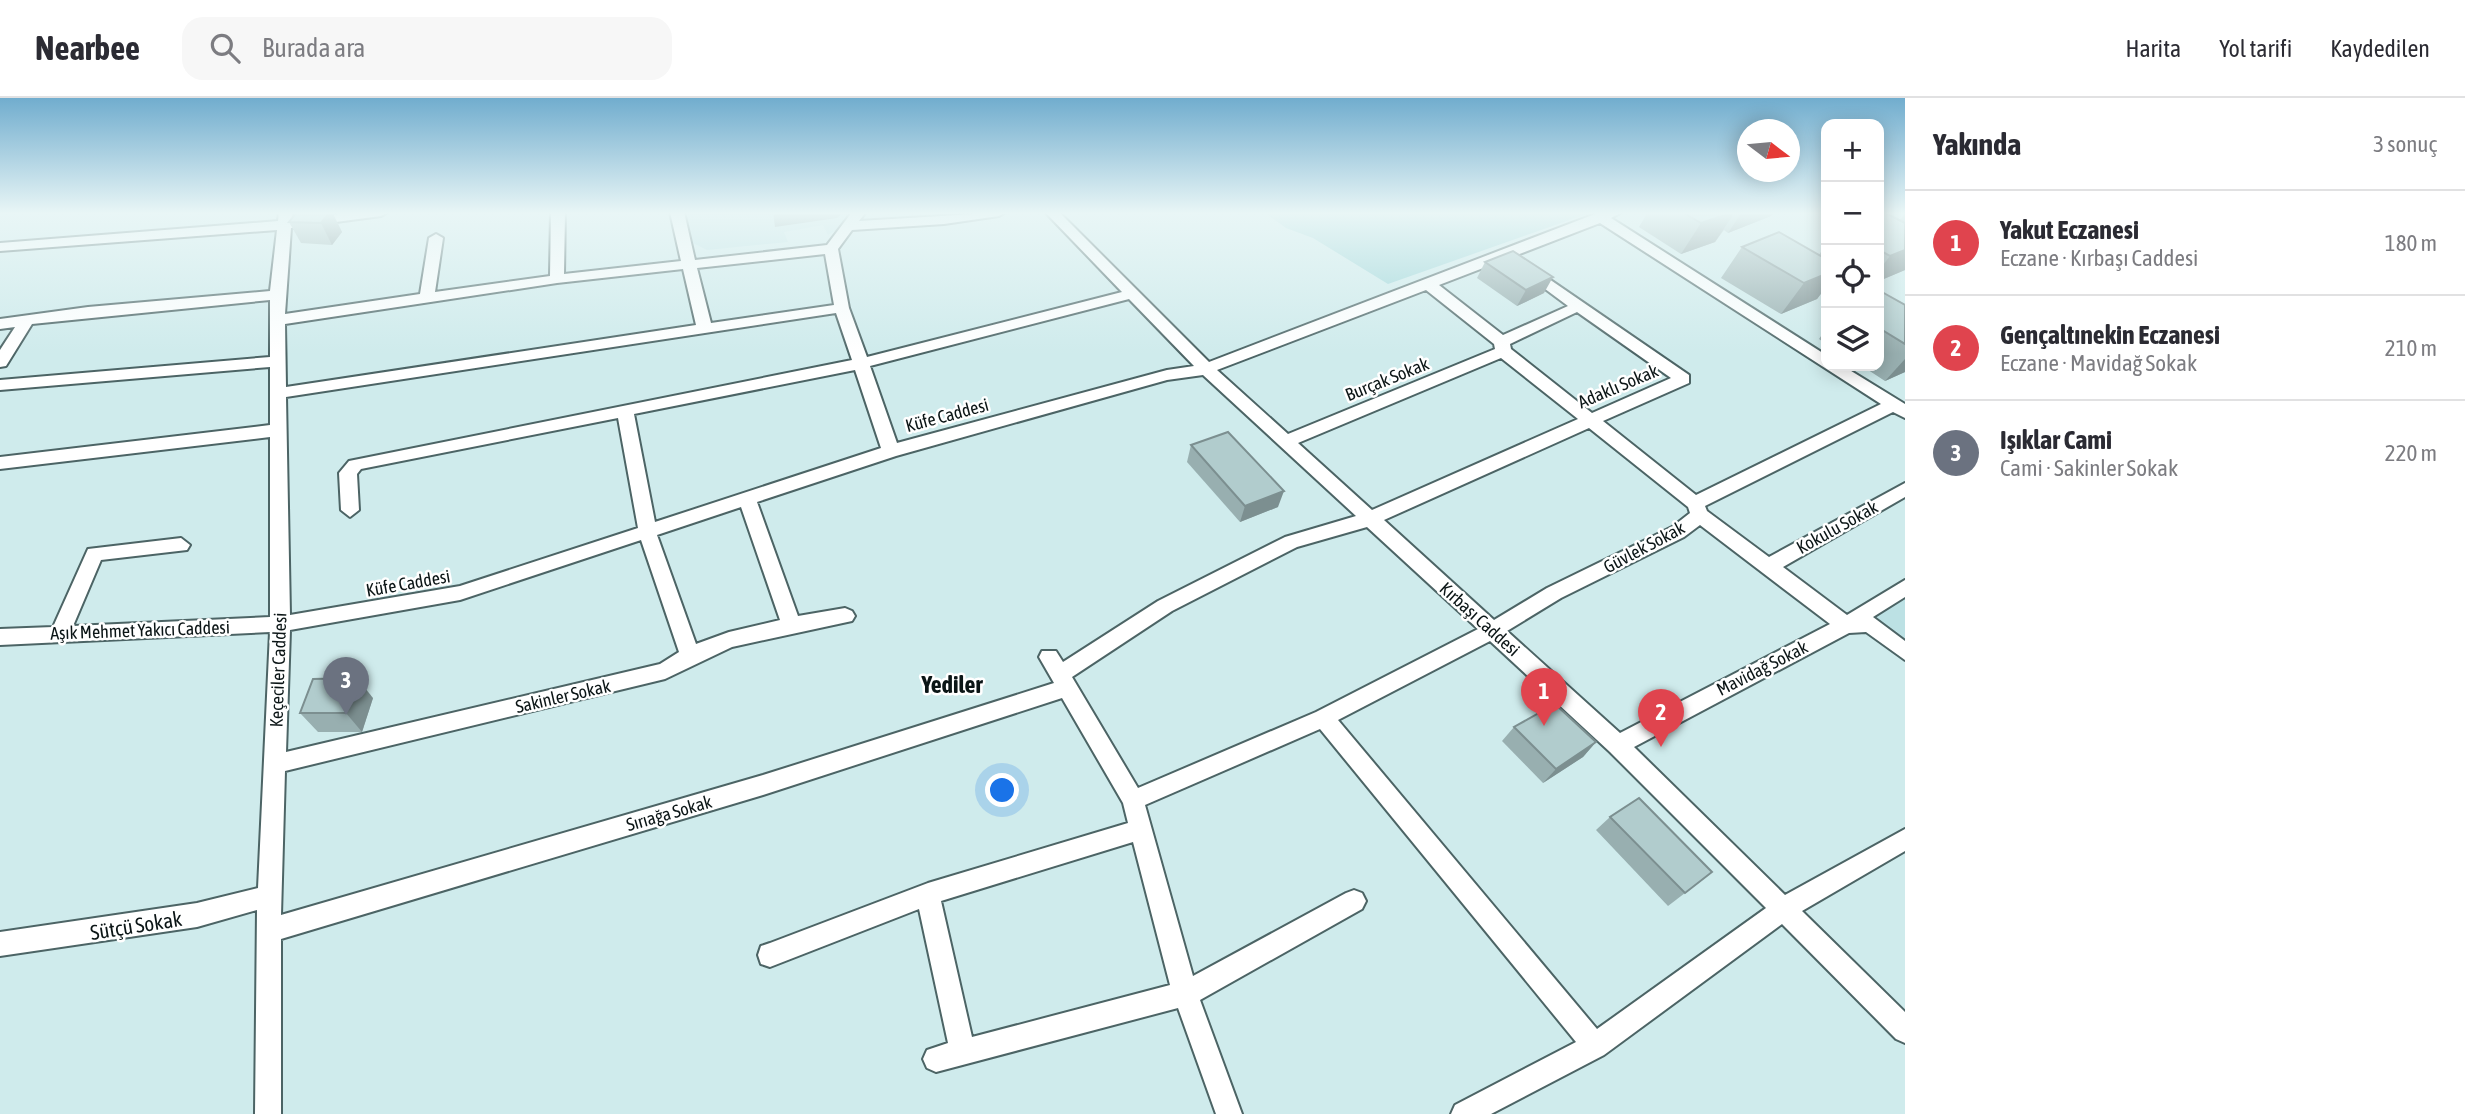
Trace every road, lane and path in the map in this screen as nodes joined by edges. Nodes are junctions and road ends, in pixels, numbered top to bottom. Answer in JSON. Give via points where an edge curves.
{"nodes":[{"id":1,"x":281,"y":259,"type":"edge"},
{"id":2,"x":433,"y":259,"type":"edge"},
{"id":3,"x":557,"y":259,"type":"edge"},
{"id":4,"x":690,"y":259,"type":"edge"},
{"id":5,"x":727,"y":259,"type":"edge"},
{"id":6,"x":833,"y":259,"type":"edge"},
{"id":7,"x":1098,"y":259,"type":"edge"},
{"id":8,"x":1487,"y":259,"type":"edge"},
{"id":9,"x":1513,"y":259,"type":"edge"},
{"id":10,"x":1674,"y":259,"type":"edge"},
{"id":11,"x":691,"y":263,"type":"junction"},
{"id":12,"x":557,"y":279,"type":"junction"},
{"id":13,"x":1426,"y":282,"type":"junction"},
{"id":14,"x":1131,"y":294,"type":"junction"},
{"id":15,"x":277,"y":295,"type":"junction"},
{"id":16,"x":427,"y":300,"type":"junction"},
{"id":17,"x":1579,"y":306,"type":"junction"},
{"id":18,"x":842,"y":308,"type":"junction"},
{"id":19,"x":27,"y":320,"type":"junction"},
{"id":20,"x":277,"y":320,"type":"junction"},
{"id":21,"x":0,"y":324,"type":"edge"},
{"id":22,"x":704,"y":327,"type":"junction"},
{"id":23,"x":1503,"y":346,"type":"junction"},
{"id":24,"x":1821,"y":359,"type":"edge"},
{"id":25,"x":280,"y":361,"type":"junction"},
{"id":26,"x":0,"y":362,"type":"edge"},
{"id":27,"x":860,"y":364,"type":"junction"},
{"id":28,"x":1206,"y":369,"type":"junction"},
{"id":29,"x":1840,"y":371,"type":"edge"},
{"id":30,"x":0,"y":385,"type":"edge"},
{"id":31,"x":279,"y":393,"type":"junction"},
{"id":32,"x":1899,"y":409,"type":"edge"},
{"id":33,"x":625,"y":412,"type":"junction"},
{"id":34,"x":1591,"y":418,"type":"junction"},
{"id":35,"x":278,"y":430,"type":"junction"},
{"id":36,"x":1284,"y":442,"type":"junction"},
{"id":37,"x":891,"y":451,"type":"junction"},
{"id":38,"x":0,"y":463,"type":"edge"},
{"id":39,"x":1905,"y":489,"type":"edge"},
{"id":40,"x":747,"y":500,"type":"junction"},
{"id":41,"x":1697,"y":509,"type":"junction"},
{"id":42,"x":350,"y":510,"type":"dead end"},
{"id":43,"x":1370,"y":519,"type":"junction"},
{"id":44,"x":648,"y":534,"type":"junction"},
{"id":45,"x":181,"y":545,"type":"dead end"},
{"id":46,"x":1769,"y":566,"type":"junction"},
{"id":47,"x":1905,"y":587,"type":"edge"},
{"id":48,"x":845,"y":616,"type":"dead end"},
{"id":49,"x":280,"y":624,"type":"junction"},
{"id":50,"x":1846,"y":625,"type":"junction"},
{"id":51,"x":792,"y":626,"type":"junction"},
{"id":52,"x":1493,"y":630,"type":"junction"},
{"id":53,"x":60,"y":633,"type":"junction"},
{"id":54,"x":0,"y":636,"type":"edge"},
{"id":55,"x":1905,"y":652,"type":"edge"},
{"id":56,"x":690,"y":654,"type":"junction"},
{"id":57,"x":1058,"y":673,"type":"junction"},
{"id":58,"x":1324,"y":718,"type":"junction"},
{"id":59,"x":1618,"y":745,"type":"junction"},
{"id":60,"x":275,"y":764,"type":"junction"},
{"id":61,"x":1133,"y":800,"type":"junction"},
{"id":62,"x":1142,"y":829,"type":"junction"},
{"id":63,"x":1905,"y":839,"type":"edge"},
{"id":64,"x":928,"y":894,"type":"junction"},
{"id":65,"x":269,"y":896,"type":"junction"},
{"id":66,"x":1354,"y":901,"type":"dead end"},
{"id":67,"x":1785,"y":908,"type":"junction"},
{"id":68,"x":270,"y":930,"type":"junction"},
{"id":69,"x":0,"y":944,"type":"edge"},
{"id":70,"x":769,"y":955,"type":"dead end"},
{"id":71,"x":1185,"y":994,"type":"junction"},
{"id":72,"x":1905,"y":1030,"type":"edge"},
{"id":73,"x":1595,"y":1046,"type":"junction"},
{"id":74,"x":962,"y":1050,"type":"junction"},
{"id":75,"x":936,"y":1059,"type":"dead end"},
{"id":76,"x":268,"y":1114,"type":"edge"},
{"id":77,"x":1229,"y":1114,"type":"edge"},
{"id":78,"x":1464,"y":1114,"type":"edge"}],
"edges":[{"from":1,"to":15,"type":"street","name":"Keçeciler Caddesi"},
{"from":2,"to":16,"type":"street"},
{"from":3,"to":12,"type":"street"},
{"from":4,"to":11,"type":"street"},
{"from":5,"to":11,"type":"street"},
{"from":6,"to":18,"type":"street"},
{"from":7,"to":14,"type":"street","name":"Kırbaşı Caddesi"},
{"from":8,"to":13,"type":"street","name":"Küfe Caddesi"},
{"from":9,"to":17,"type":"street","name":"Adaklı Sokak"},
{"from":10,"to":24,"type":"street"},
{"from":11,"to":12,"type":"street"},
{"from":11,"to":22,"type":"street"},
{"from":12,"to":16,"type":"street"},
{"from":13,"to":23,"type":"street"},
{"from":13,"to":28,"type":"street","name":"Küfe Caddesi"},
{"from":14,"to":27,"type":"street"},
{"from":14,"to":28,"type":"street","name":"Kırbaşı Caddesi"},
{"from":15,"to":19,"type":"street"},
{"from":15,"to":20,"type":"street","name":"Keçeciler Caddesi"},
{"from":16,"to":20,"type":"street"},
{"from":17,"to":23,"type":"street","name":"Burçak Sokak"},
{"from":17,"to":34,"type":"street","name":"Adaklı Sokak","via":[[1682,379]]},
{"from":18,"to":22,"type":"street"},
{"from":18,"to":27,"type":"street"},
{"from":19,"to":21,"type":"street"},
{"from":19,"to":26,"type":"street"},
{"from":20,"to":25,"type":"street","name":"Keçeciler Caddesi"},
{"from":22,"to":31,"type":"street"},
{"from":23,"to":34,"type":"street"},
{"from":23,"to":36,"type":"street","name":"Burçak Sokak"},
{"from":25,"to":30,"type":"street"},
{"from":25,"to":31,"type":"street","name":"Keçeciler Caddesi"},
{"from":27,"to":33,"type":"street"},
{"from":27,"to":37,"type":"street"},
{"from":28,"to":36,"type":"street","name":"Kırbaşı Caddesi"},
{"from":28,"to":37,"type":"street","name":"Küfe Caddesi","via":[[1167,375]]},
{"from":29,"to":32,"type":"street"},
{"from":31,"to":35,"type":"street","name":"Keçeciler Caddesi"},
{"from":32,"to":41,"type":"street","name":"Güvlek Sokak"},
{"from":33,"to":42,"type":"street","via":[[355,465],[348,473]]},
{"from":33,"to":44,"type":"street"},
{"from":34,"to":41,"type":"street"},
{"from":34,"to":43,"type":"street","name":"Adaklı Sokak"},
{"from":35,"to":38,"type":"street"},
{"from":35,"to":49,"type":"street","name":"Keçeciler Caddesi"},
{"from":36,"to":43,"type":"street","name":"Kırbaşı Caddesi"},
{"from":37,"to":40,"type":"street","name":"Küfe Caddesi"},
{"from":39,"to":46,"type":"street","name":"Kokulu Sokak"},
{"from":40,"to":44,"type":"street","name":"Küfe Caddesi"},
{"from":40,"to":51,"type":"street"},
{"from":41,"to":46,"type":"street"},
{"from":41,"to":52,"type":"street","name":"Güvlek Sokak","via":[[1678,532],[1554,593]]},
{"from":43,"to":52,"type":"street","name":"Kırbaşı Caddesi"},
{"from":43,"to":57,"type":"street","name":"Sırıağa Sokak","via":[[1291,542],[1165,607]]},
{"from":44,"to":49,"type":"street","name":"Küfe Caddesi","via":[[460,593]]},
{"from":44,"to":56,"type":"street"},
{"from":45,"to":53,"type":"street","via":[[94,554]]},
{"from":46,"to":50,"type":"street"},
{"from":47,"to":50,"type":"street","name":"Mavidağ Sokak"},
{"from":48,"to":51,"type":"street","name":"Sakinler Sokak"},
{"from":49,"to":53,"type":"street","name":"Aşık Mehmet Yakıcı Caddesi"},
{"from":49,"to":60,"type":"street","name":"Keçeciler Caddesi"},
{"from":50,"to":55,"type":"street","via":[[1870,624]]},
{"from":50,"to":59,"type":"street","name":"Mavidağ Sokak"},
{"from":51,"to":56,"type":"street","name":"Sakinler Sokak","via":[[732,637]]},
{"from":52,"to":58,"type":"street","name":"Güvlek Sokak"},
{"from":52,"to":59,"type":"street","name":"Kırbaşı Caddesi"},
{"from":53,"to":54,"type":"street","name":"Aşık Mehmet Yakıcı Caddesi"},
{"from":56,"to":60,"type":"street","name":"Sakinler Sokak","via":[[665,671]]},
{"from":57,"to":61,"type":"street"},
{"from":57,"to":68,"type":"street","name":"Sırıağa Sokak","via":[[763,785]]},
{"from":58,"to":61,"type":"street","name":"Güvlek Sokak"},
{"from":58,"to":73,"type":"street"},
{"from":59,"to":67,"type":"street","name":"Kırbaşı Caddesi"},
{"from":60,"to":65,"type":"street","name":"Keçeciler Caddesi"},
{"from":61,"to":62,"type":"street"},
{"from":62,"to":64,"type":"street"},
{"from":62,"to":71,"type":"street"},
{"from":63,"to":67,"type":"street"},
{"from":64,"to":70,"type":"street"},
{"from":64,"to":74,"type":"street"},
{"from":65,"to":68,"type":"street","name":"Keçeciler Caddesi"},
{"from":65,"to":69,"type":"street","name":"Sütçü Sokak","via":[[197,915]]},
{"from":66,"to":71,"type":"street"},
{"from":67,"to":72,"type":"street","name":"Kırbaşı Caddesi"},
{"from":67,"to":73,"type":"street"},
{"from":68,"to":76,"type":"street","name":"Keçeciler Caddesi"},
{"from":71,"to":74,"type":"street"},
{"from":71,"to":77,"type":"street"},
{"from":73,"to":78,"type":"street"},
{"from":74,"to":75,"type":"street"}]}
